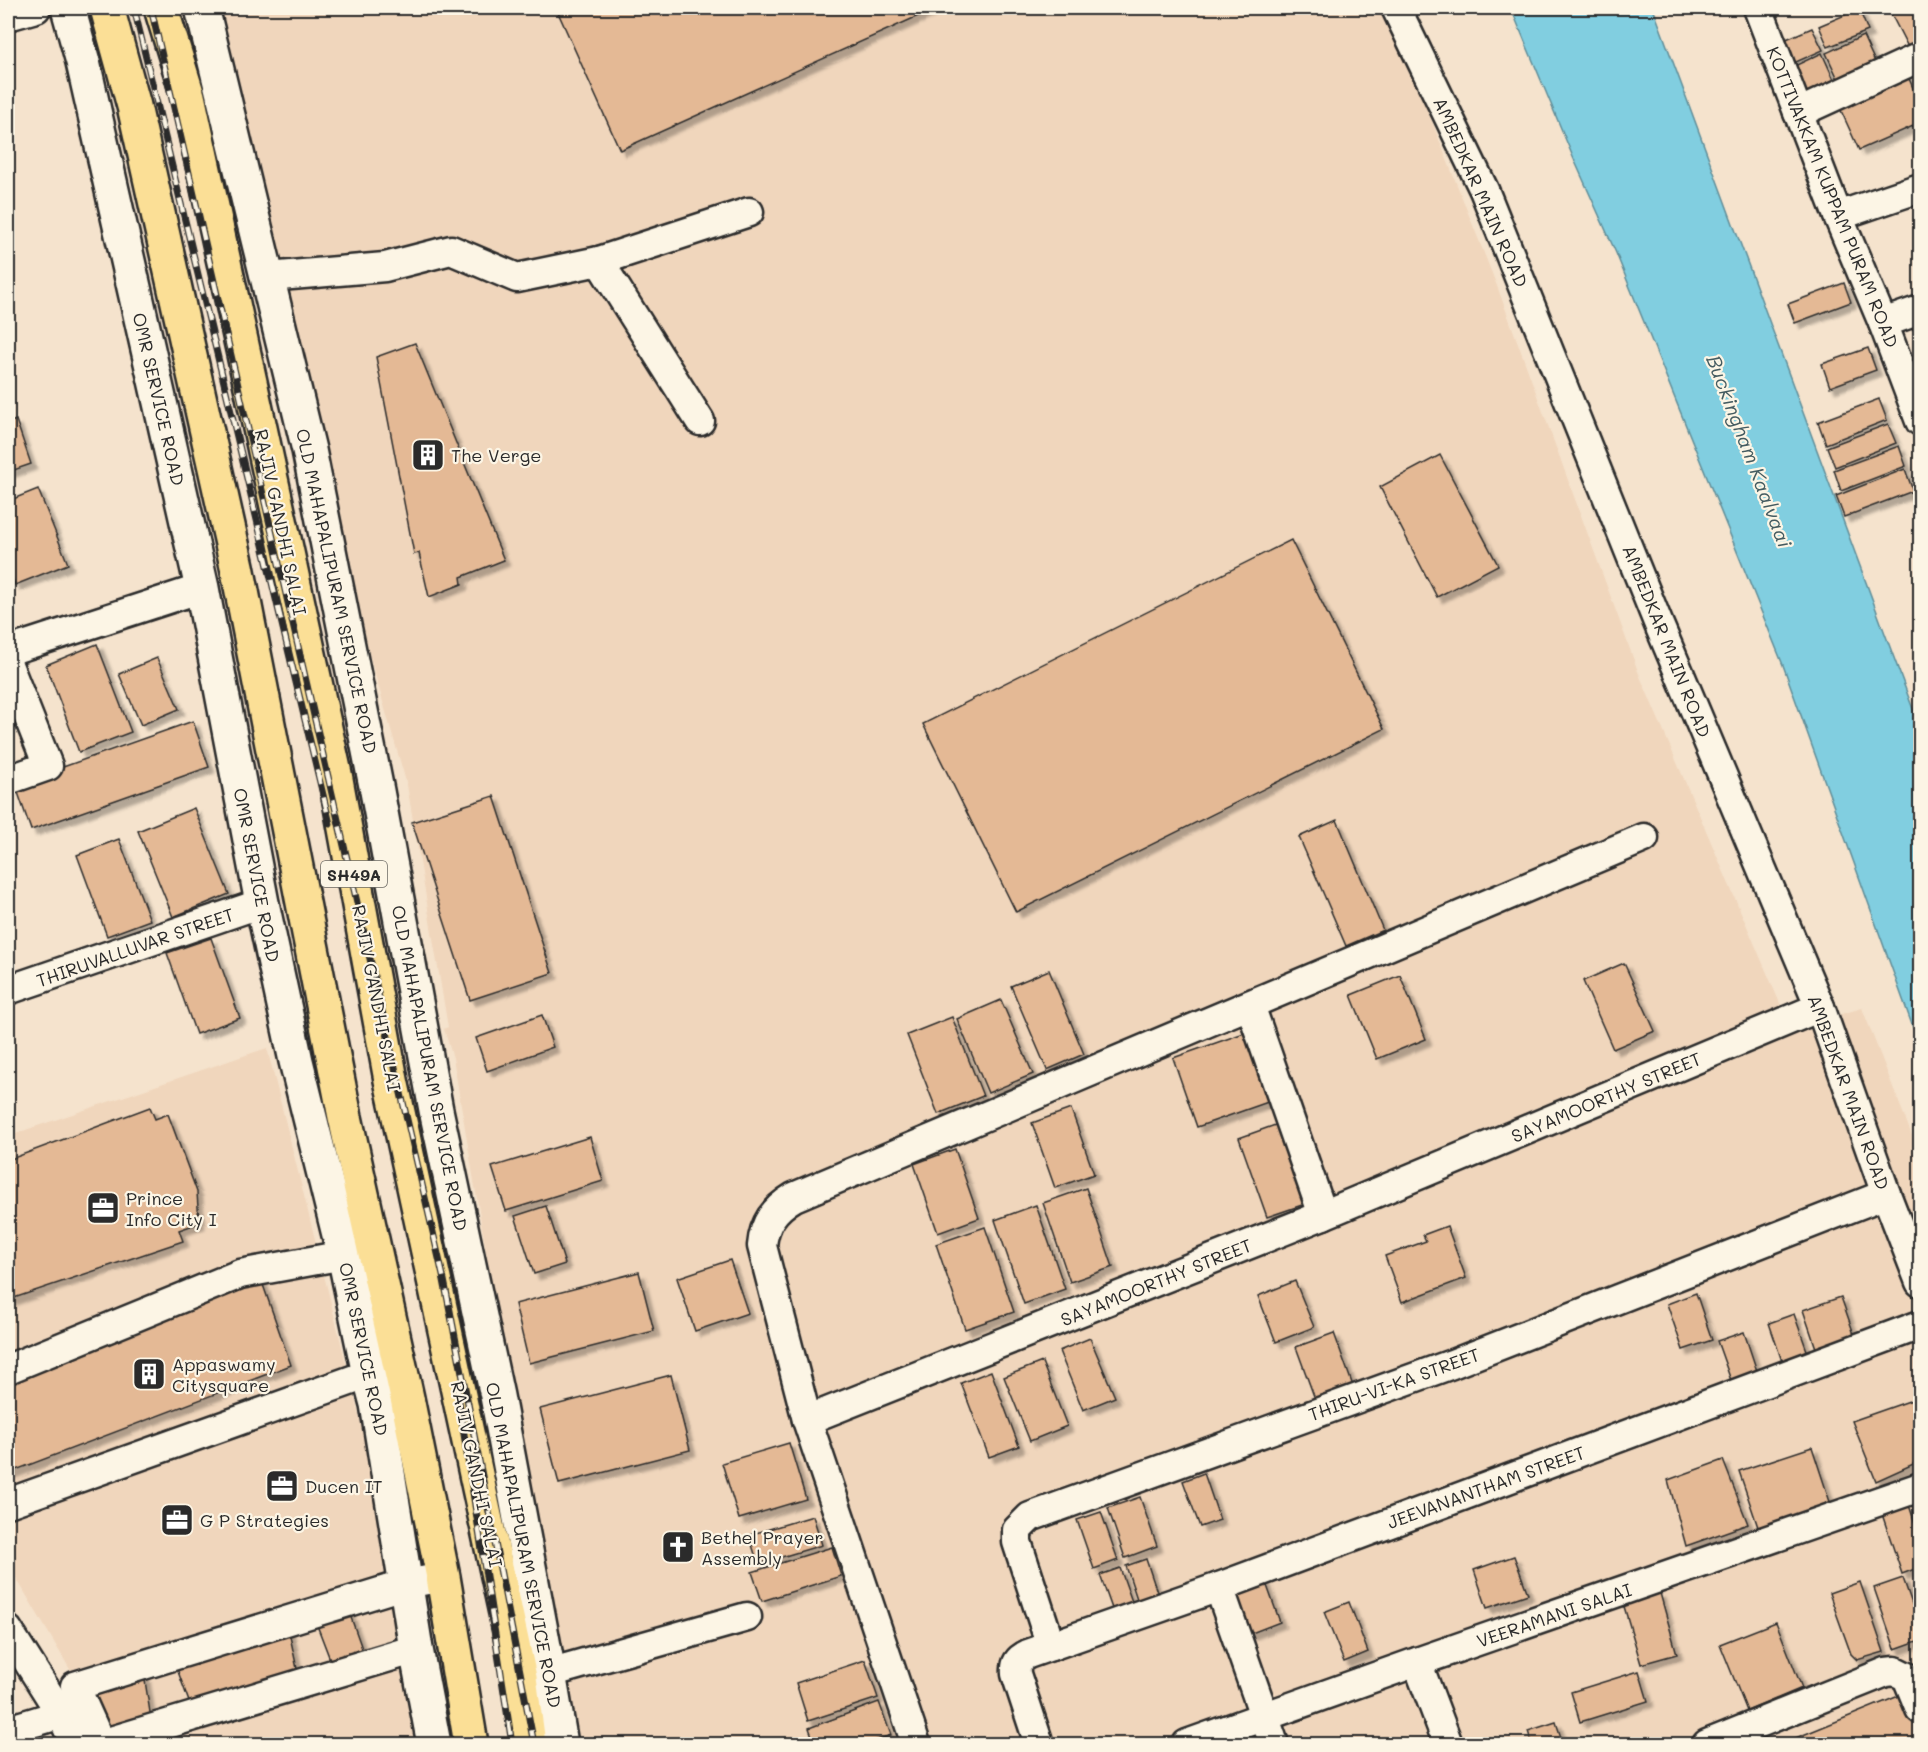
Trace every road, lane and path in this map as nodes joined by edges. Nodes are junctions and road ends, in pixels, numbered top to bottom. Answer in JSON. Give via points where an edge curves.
{"nodes":[{"id":1,"x":36,"y":8,"type":"edge"},
{"id":2,"x":68,"y":8,"type":"edge"},
{"id":3,"x":107,"y":8,"type":"edge"},
{"id":4,"x":161,"y":8,"type":"edge"},
{"id":5,"x":202,"y":8,"type":"edge"},
{"id":6,"x":1396,"y":8,"type":"edge"},
{"id":7,"x":1758,"y":8,"type":"edge"},
{"id":8,"x":8,"y":16,"type":"edge"},
{"id":9,"x":1920,"y":57,"type":"edge"},
{"id":10,"x":1798,"y":113,"type":"junction"},
{"id":11,"x":1920,"y":189,"type":"edge"},
{"id":12,"x":749,"y":212,"type":"dead end"},
{"id":13,"x":1838,"y":216,"type":"junction"},
{"id":14,"x":599,"y":261,"type":"junction"},
{"id":15,"x":268,"y":277,"type":"junction"},
{"id":16,"x":1920,"y":310,"type":"edge"},
{"id":17,"x":1883,"y":323,"type":"junction"},
{"id":18,"x":700,"y":421,"type":"dead end"},
{"id":19,"x":1920,"y":421,"type":"edge"},
{"id":20,"x":202,"y":588,"type":"junction"},
{"id":21,"x":8,"y":651,"type":"edge"},
{"id":22,"x":8,"y":665,"type":"edge"},
{"id":23,"x":8,"y":780,"type":"edge"},
{"id":24,"x":1644,"y":838,"type":"dead end"},
{"id":25,"x":262,"y":903,"type":"junction"},
{"id":26,"x":8,"y":990,"type":"edge"},
{"id":27,"x":1250,"y":1005,"type":"junction"},
{"id":28,"x":1820,"y":1007,"type":"junction"},
{"id":29,"x":1886,"y":1194,"type":"junction"},
{"id":30,"x":1323,"y":1215,"type":"junction"},
{"id":31,"x":344,"y":1255,"type":"junction"},
{"id":32,"x":1920,"y":1282,"type":"edge"},
{"id":33,"x":1920,"y":1325,"type":"edge"},
{"id":34,"x":8,"y":1369,"type":"edge"},
{"id":35,"x":369,"y":1374,"type":"junction"},
{"id":36,"x":807,"y":1420,"type":"junction"},
{"id":37,"x":1920,"y":1487,"type":"edge"},
{"id":38,"x":8,"y":1503,"type":"edge"},
{"id":39,"x":443,"y":1577,"type":"junction"},
{"id":40,"x":406,"y":1584,"type":"junction"},
{"id":41,"x":1219,"y":1587,"type":"junction"},
{"id":42,"x":747,"y":1617,"type":"dead end"},
{"id":43,"x":8,"y":1630,"type":"edge"},
{"id":44,"x":1051,"y":1646,"type":"junction"},
{"id":45,"x":416,"y":1649,"type":"junction"},
{"id":46,"x":1417,"y":1662,"type":"junction"},
{"id":47,"x":549,"y":1673,"type":"junction"},
{"id":48,"x":1920,"y":1709,"type":"edge"},
{"id":49,"x":61,"y":1714,"type":"junction"},
{"id":50,"x":1264,"y":1718,"type":"junction"},
{"id":51,"x":8,"y":1730,"type":"edge"},
{"id":52,"x":1722,"y":1742,"type":"edge"},
{"id":53,"x":75,"y":1744,"type":"edge"},
{"id":54,"x":434,"y":1744,"type":"edge"},
{"id":55,"x":471,"y":1744,"type":"edge"},
{"id":56,"x":529,"y":1744,"type":"edge"},
{"id":57,"x":561,"y":1744,"type":"edge"},
{"id":58,"x":916,"y":1744,"type":"edge"},
{"id":59,"x":1039,"y":1744,"type":"edge"},
{"id":60,"x":1187,"y":1744,"type":"edge"},
{"id":61,"x":1274,"y":1744,"type":"edge"},
{"id":62,"x":1448,"y":1744,"type":"edge"}],
"edges":[{"from":1,"to":8,"type":"street"},
{"from":2,"to":20,"type":"street","name":"OMR SERVICE ROAD"},
{"from":3,"to":39,"type":"main road","number":"SH49A","via":[[137,118],[237,566],[343,1106]]},
{"from":4,"to":56,"type":"main road","name":"RAJIV GANDHI SALAI","number":"SH49A","via":[[188,96],[335,774],[391,1080],[520,1678]]},
{"from":5,"to":15,"type":"street","name":"OLD MAHAPALIPURAM SERVICE ROAD"},
{"from":6,"to":28,"type":"street","name":"AMBEDKAR MAIN ROAD","via":[[1484,190],[1659,626]]},
{"from":7,"to":10,"type":"street","name":"KOTTIVAKKAM KUPPAM PURAM ROAD"},
{"from":9,"to":10,"type":"street"},
{"from":10,"to":13,"type":"street","name":"KOTTIVAKKAM KUPPAM PURAM ROAD"},
{"from":11,"to":13,"type":"street"},
{"from":12,"to":14,"type":"street"},
{"from":13,"to":17,"type":"street","name":"KOTTIVAKKAM KUPPAM PURAM ROAD"},
{"from":14,"to":15,"type":"street","via":[[517,278],[451,250],[384,267]]},
{"from":14,"to":18,"type":"street"},
{"from":15,"to":47,"type":"street","name":"OLD MAHAPALIPURAM SERVICE ROAD","via":[[309,450],[362,712],[436,1110],[478,1300]]},
{"from":16,"to":17,"type":"street"},
{"from":17,"to":19,"type":"street","name":"KOTTIVAKKAM KUPPAM PURAM ROAD"},
{"from":20,"to":21,"type":"street"},
{"from":20,"to":25,"type":"street","name":"OMR SERVICE ROAD"},
{"from":22,"to":23,"type":"street","via":[[48,766]]},
{"from":24,"to":27,"type":"street"},
{"from":25,"to":26,"type":"street","name":"THIRUVALLUVAR STREET"},
{"from":25,"to":31,"type":"street","name":"OMR SERVICE ROAD"},
{"from":27,"to":30,"type":"street"},
{"from":27,"to":36,"type":"street","via":[[781,1205],[771,1215],[762,1246]]},
{"from":28,"to":29,"type":"street","name":"AMBEDKAR MAIN ROAD"},
{"from":28,"to":30,"type":"street","name":"SAYAMOORTHY STREET"},
{"from":29,"to":32,"type":"street","name":"AMBEDKAR MAIN ROAD"},
{"from":29,"to":44,"type":"street","name":"THIRU-VI-KA STREET","via":[[1452,1364],[1030,1517],[1017,1530],[1017,1542]]},
{"from":30,"to":36,"type":"street","name":"SAYAMOORTHY STREET"},
{"from":31,"to":34,"type":"street","via":[[240,1274]]},
{"from":31,"to":35,"type":"street","name":"OMR SERVICE ROAD"},
{"from":33,"to":41,"type":"street","name":"JEEVANANTHAM STREET"},
{"from":35,"to":38,"type":"street"},
{"from":35,"to":40,"type":"street","name":"OMR SERVICE ROAD"},
{"from":36,"to":58,"type":"street"},
{"from":37,"to":46,"type":"street","name":"VEERAMANI SALAI"},
{"from":39,"to":40,"type":"street"},
{"from":39,"to":55,"type":"main road","number":"SH49A"},
{"from":40,"to":45,"type":"street","name":"OMR SERVICE ROAD"},
{"from":40,"to":45,"type":"street","via":[[75,1686],[101,1744]]},
{"from":41,"to":44,"type":"street","name":"JEEVANANTHAM STREET"},
{"from":41,"to":50,"type":"street"},
{"from":42,"to":47,"type":"street"},
{"from":43,"to":49,"type":"street"},
{"from":44,"to":59,"type":"street","name":"JEEVANANTHAM STREET","via":[[1020,1658],[1016,1664]]},
{"from":45,"to":54,"type":"street","name":"OMR SERVICE ROAD"},
{"from":46,"to":50,"type":"street","name":"VEERAMANI SALAI"},
{"from":46,"to":62,"type":"street"},
{"from":47,"to":57,"type":"street","name":"OLD MAHAPALIPURAM SERVICE ROAD"},
{"from":48,"to":52,"type":"street","via":[[1907,1677],[1895,1671],[1886,1672]]},
{"from":49,"to":51,"type":"street"},
{"from":49,"to":53,"type":"street"},
{"from":50,"to":60,"type":"street","name":"VEERAMANI SALAI"},
{"from":50,"to":61,"type":"street"}]}
